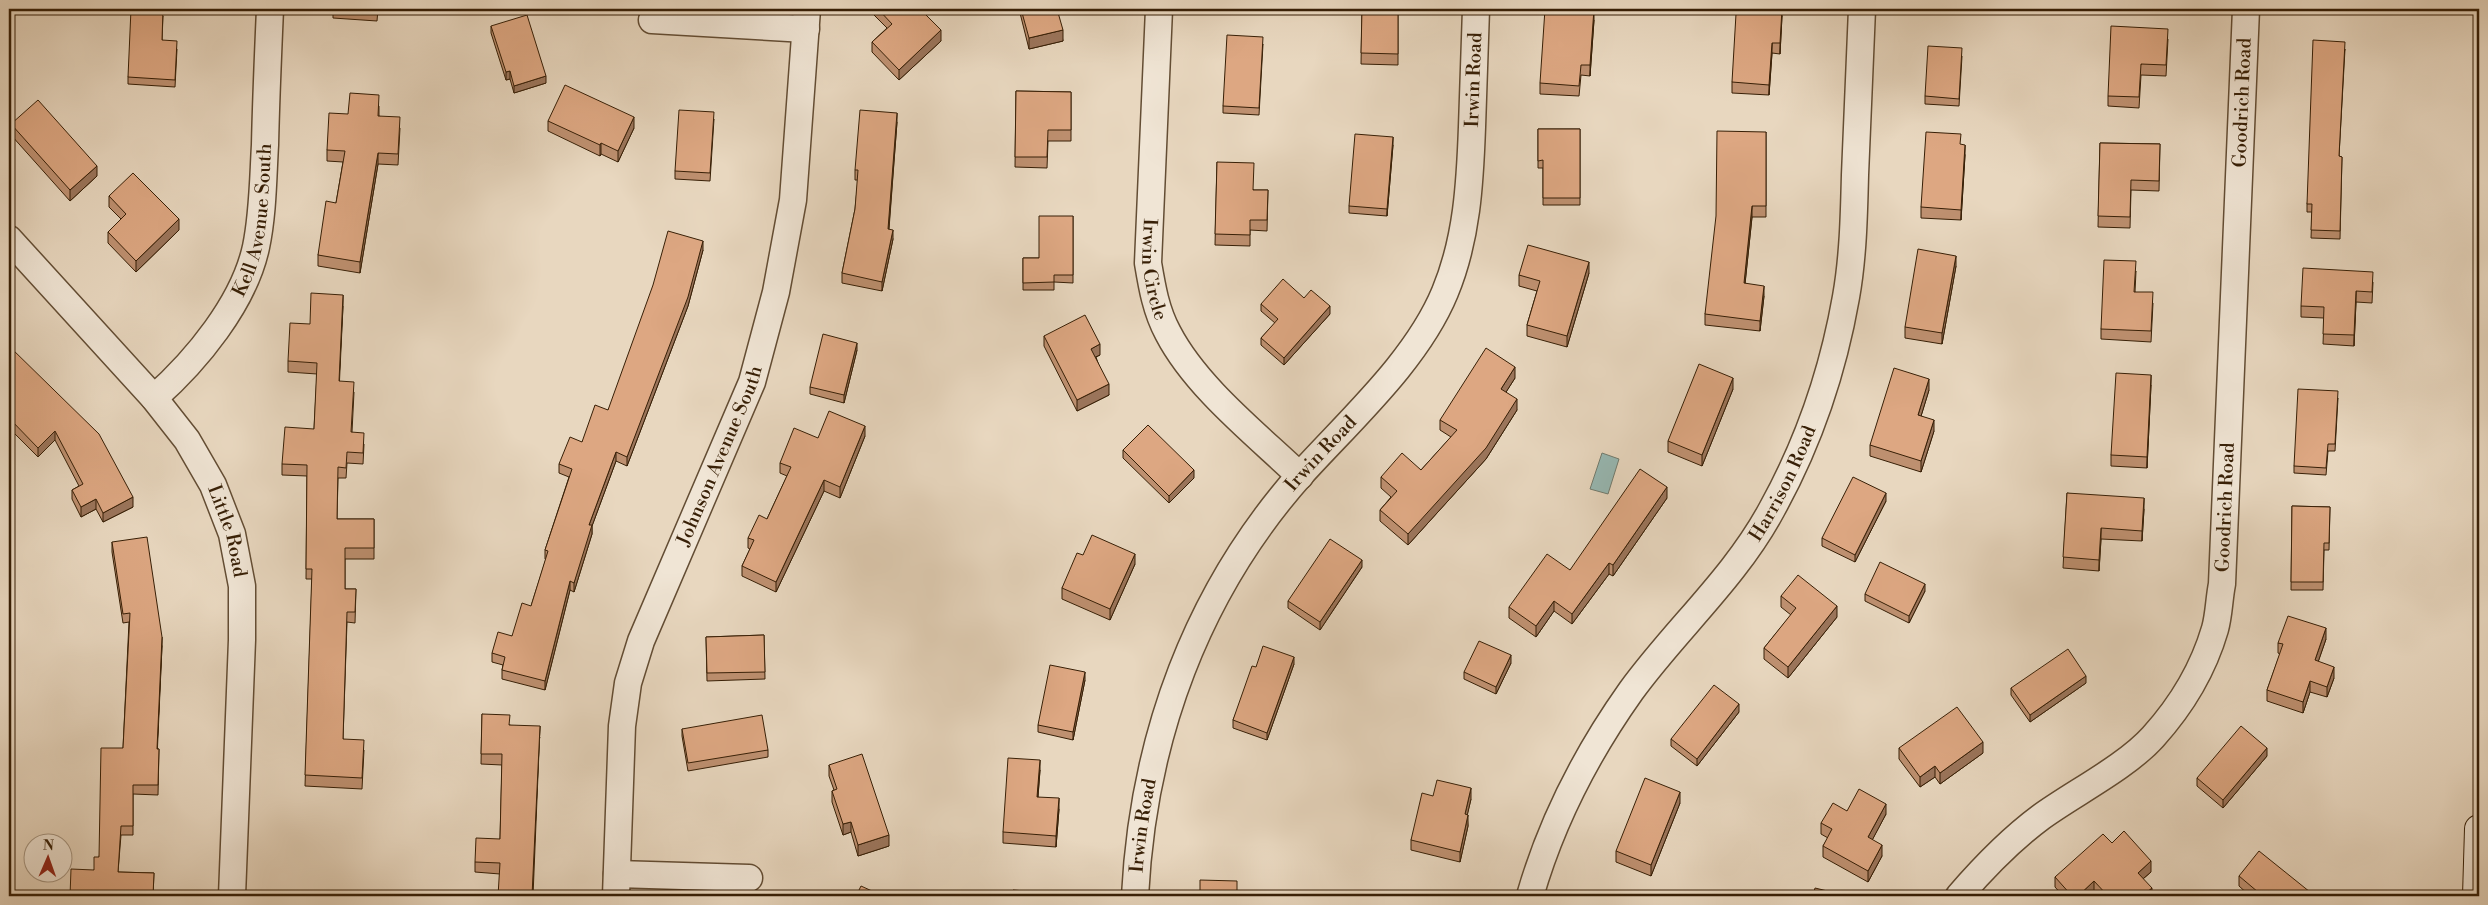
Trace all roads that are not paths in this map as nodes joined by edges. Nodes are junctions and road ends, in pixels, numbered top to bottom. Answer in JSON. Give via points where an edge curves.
{"nodes":[{"id":1,"x":270,"y":9,"type":"edge"},
{"id":2,"x":1159,"y":9,"type":"edge"},
{"id":3,"x":1476,"y":9,"type":"edge"},
{"id":4,"x":1862,"y":9,"type":"edge"},
{"id":5,"x":2246,"y":9,"type":"edge"},
{"id":6,"x":806,"y":19,"type":"edge"},
{"id":7,"x":652,"y":20,"type":"dead end"},
{"id":8,"x":9,"y":239,"type":"edge"},
{"id":9,"x":154,"y":398,"type":"junction"},
{"id":10,"x":1300,"y":476,"type":"junction"},
{"id":11,"x":2479,"y":829,"type":"edge"},
{"id":12,"x":749,"y":878,"type":"dead end"},
{"id":13,"x":617,"y":885,"type":"edge"},
{"id":14,"x":1963,"y":895,"type":"edge"},
{"id":15,"x":232,"y":896,"type":"edge"},
{"id":16,"x":1135,"y":896,"type":"edge"},
{"id":17,"x":1530,"y":896,"type":"edge"},
{"id":18,"x":2477,"y":896,"type":"edge"}],
"edges":[{"from":1,"to":9,"type":"street","name":"Kell Avenue South","via":[[262,198],[256,248],[238,294],[211,337],[180,375]]},
{"from":2,"to":10,"type":"street","name":"Irwin Circle","via":[[1148,263],[1154,299],[1167,332],[1184,361]]},
{"from":3,"to":10,"type":"street","name":"Irwin Road","via":[[1470,178],[1463,237],[1445,293],[1416,344],[1379,390]]},
{"from":4,"to":17,"type":"street","name":"Harrison Road","via":[[1854,220],[1846,296],[1830,370],[1804,442],[1772,510],[1731,573],[1632,690],[1590,753],[1556,822]]},
{"from":5,"to":14,"type":"street","name":"Goodrich Road","via":[[2222,584],[2215,628],[2200,669],[2178,706],[2152,739],[2040,818],[1993,857]]},
{"from":6,"to":7,"type":"street"},
{"from":6,"to":13,"type":"street","name":"Johnson Avenue South","via":[[793,200],[776,292],[752,382],[641,641],[628,683],[622,726]]},
{"from":8,"to":9,"type":"street","name":"Little Road"},
{"from":9,"to":15,"type":"street","name":"Little Road","via":[[187,440],[213,485],[232,534],[242,586]]},
{"from":10,"to":16,"type":"street","name":"Irwin Road","via":[[1254,534],[1215,596],[1183,663],[1160,734],[1143,806]]},
{"from":11,"to":18,"type":"main road"},
{"from":12,"to":13,"type":"street"}]}
